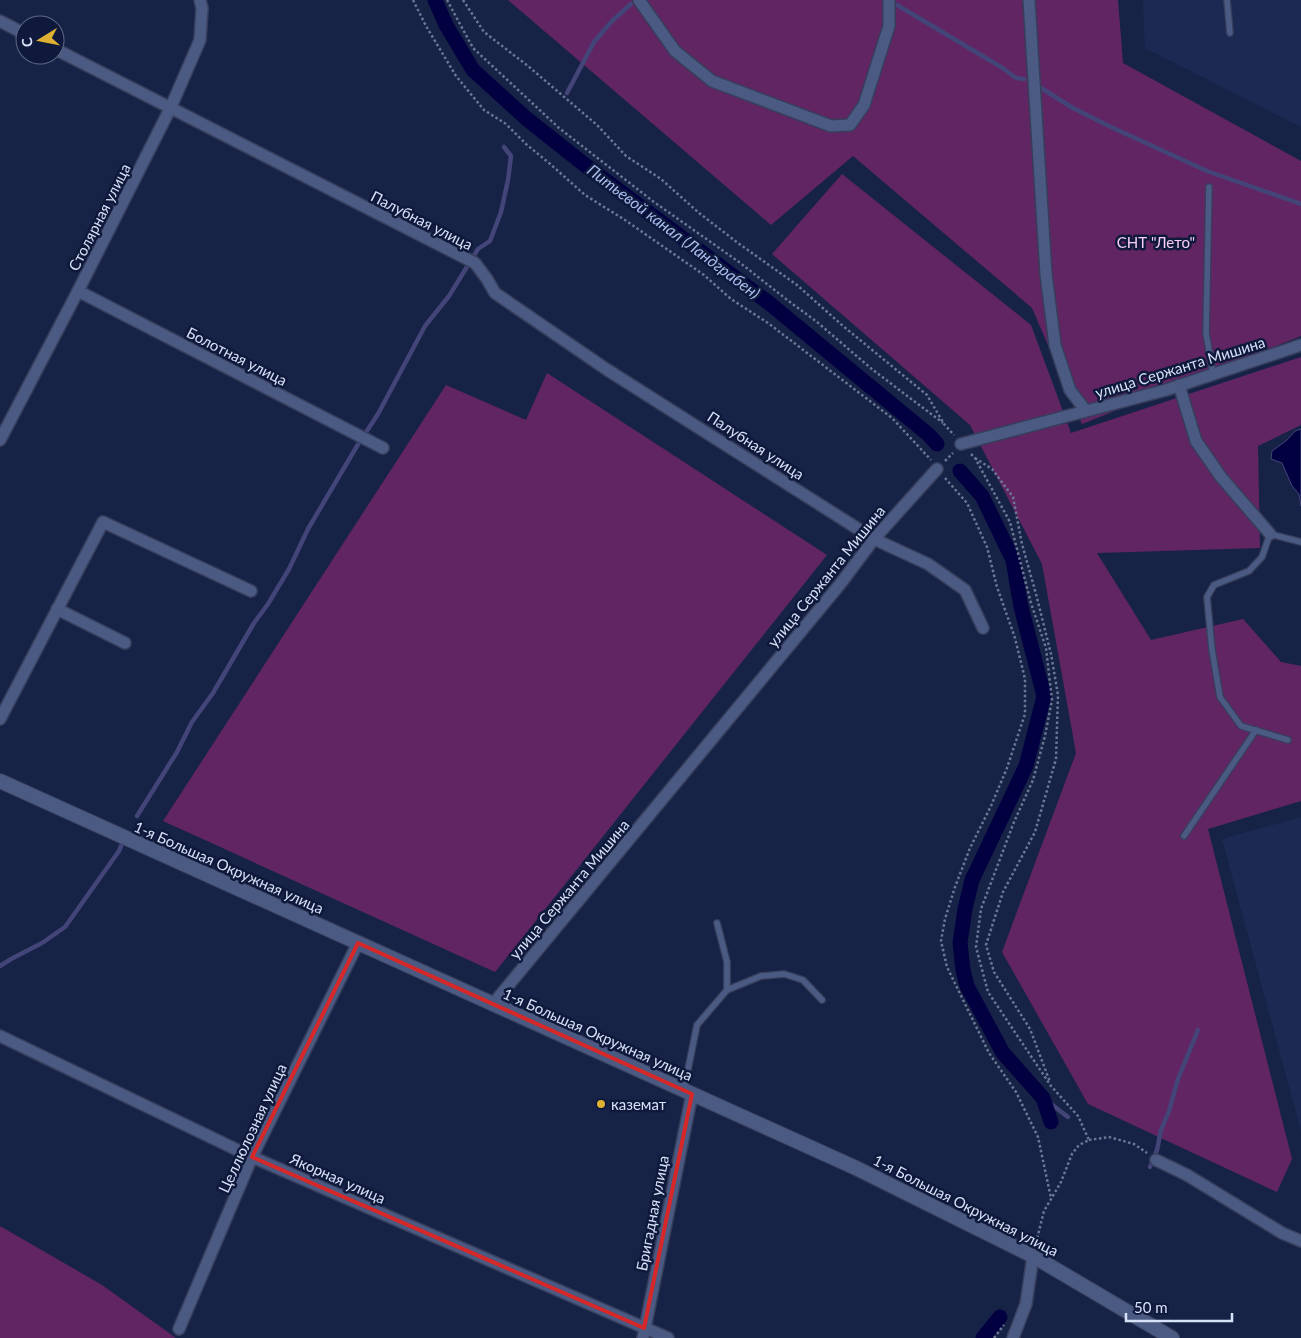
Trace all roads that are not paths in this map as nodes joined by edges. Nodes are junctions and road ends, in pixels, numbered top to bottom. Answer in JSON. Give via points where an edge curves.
{"nodes":[{"id":1,"x":200,"y":0,"type":"edge"},
{"id":2,"x":639,"y":0,"type":"edge"},
{"id":3,"x":889,"y":0,"type":"edge"},
{"id":4,"x":1029,"y":0,"type":"edge"},
{"id":5,"x":1227,"y":0,"type":"edge"},
{"id":6,"x":0,"y":21,"type":"edge"},
{"id":7,"x":15,"y":29,"type":"edge"},
{"id":8,"x":1230,"y":34,"type":"dead end"},
{"id":9,"x":65,"y":54,"type":"edge"},
{"id":10,"x":170,"y":108,"type":"junction"},
{"id":11,"x":1208,"y":187,"type":"dead end"},
{"id":12,"x":78,"y":291,"type":"junction"},
{"id":13,"x":1301,"y":345,"type":"edge"},
{"id":14,"x":1213,"y":374,"type":"junction"},
{"id":15,"x":1179,"y":385,"type":"junction"},
{"id":16,"x":1086,"y":411,"type":"junction"},
{"id":17,"x":0,"y":440,"type":"edge"},
{"id":18,"x":961,"y":444,"type":"road end"},
{"id":19,"x":382,"y":448,"type":"dead end"},
{"id":20,"x":937,"y":468,"type":"road end"},
{"id":21,"x":1270,"y":534,"type":"junction"},
{"id":22,"x":874,"y":539,"type":"junction"},
{"id":23,"x":1301,"y":542,"type":"edge"},
{"id":24,"x":251,"y":590,"type":"dead end"},
{"id":25,"x":58,"y":609,"type":"junction"},
{"id":26,"x":983,"y":628,"type":"dead end"},
{"id":27,"x":125,"y":644,"type":"dead end"},
{"id":28,"x":0,"y":719,"type":"edge"},
{"id":29,"x":1256,"y":730,"type":"junction"},
{"id":30,"x":1288,"y":740,"type":"dead end"},
{"id":31,"x":0,"y":781,"type":"edge"},
{"id":32,"x":1184,"y":836,"type":"dead end"},
{"id":33,"x":717,"y":923,"type":"dead end"},
{"id":34,"x":358,"y":943,"type":"junction"},
{"id":35,"x":727,"y":990,"type":"junction"},
{"id":36,"x":822,"y":1000,"type":"dead end"},
{"id":37,"x":493,"y":1004,"type":"junction"},
{"id":38,"x":0,"y":1036,"type":"edge"},
{"id":39,"x":688,"y":1092,"type":"junction"},
{"id":40,"x":252,"y":1157,"type":"junction"},
{"id":41,"x":1154,"y":1158,"type":"road end"},
{"id":42,"x":1301,"y":1241,"type":"edge"},
{"id":43,"x":1033,"y":1256,"type":"junction"},
{"id":44,"x":644,"y":1333,"type":"edge"},
{"id":45,"x":177,"y":1334,"type":"edge"},
{"id":46,"x":668,"y":1338,"type":"edge"},
{"id":47,"x":1013,"y":1338,"type":"edge"},
{"id":48,"x":1172,"y":1338,"type":"edge"}],
"edges":[{"from":1,"to":10,"type":"street","name":"Столярная улица","via":[[200,40]]},
{"from":2,"to":3,"type":"street","via":[[675,51],[712,81],[832,126],[850,125],[864,105],[889,26]]},
{"from":4,"to":16,"type":"street","via":[[1046,274],[1055,345],[1070,390]]},
{"from":5,"to":8,"type":"lane"},
{"from":6,"to":7,"type":"street"},
{"from":9,"to":10,"type":"street","name":"Палубная улица"},
{"from":10,"to":12,"type":"street","name":"Столярная улица"},
{"from":10,"to":22,"type":"street","name":"Палубная улица","via":[[475,263],[494,293],[512,306]]},
{"from":11,"to":14,"type":"lane","via":[[1206,333]]},
{"from":12,"to":17,"type":"street","name":"Столярная улица"},
{"from":12,"to":19,"type":"street","name":"Болотная улица"},
{"from":13,"to":14,"type":"street","name":"улица Сержанта Мишина"},
{"from":14,"to":15,"type":"street","name":"улица Сержанта Мишина"},
{"from":15,"to":16,"type":"street","name":"улица Сержанта Мишина"},
{"from":15,"to":21,"type":"street","via":[[1196,441]]},
{"from":16,"to":18,"type":"street","name":"улица Сержанта Мишина"},
{"from":20,"to":22,"type":"street","name":"улица Сержанта Мишина"},
{"from":21,"to":23,"type":"lane"},
{"from":21,"to":29,"type":"lane","via":[[1262,557],[1249,571],[1214,585],[1207,596],[1220,697],[1241,726]]},
{"from":22,"to":26,"type":"street","name":"Палубная улица","via":[[928,564],[965,590]]},
{"from":22,"to":37,"type":"street","name":"улица Сержанта Мишина"},
{"from":24,"to":25,"type":"street","via":[[103,522]]},
{"from":25,"to":27,"type":"street"},
{"from":25,"to":28,"type":"street"},
{"from":29,"to":30,"type":"lane"},
{"from":29,"to":32,"type":"lane"},
{"from":31,"to":34,"type":"street","name":"1-я Большая Окружная улица"},
{"from":33,"to":35,"type":"lane","via":[[728,962]]},
{"from":34,"to":37,"type":"street","name":"1-я Большая Окружная улица"},
{"from":34,"to":40,"type":"street","name":"Целлюлозная улица"},
{"from":35,"to":36,"type":"lane","via":[[761,976],[784,974],[802,980]]},
{"from":35,"to":39,"type":"lane","via":[[697,1026]]},
{"from":37,"to":39,"type":"street","name":"1-я Большая Окружная улица"},
{"from":38,"to":40,"type":"street","name":"Якорная улица"},
{"from":39,"to":43,"type":"street","name":"1-я Большая Окружная улица","via":[[856,1168]]},
{"from":39,"to":44,"type":"street","name":"Бригадная улица"},
{"from":40,"to":44,"type":"street","name":"Якорная улица"},
{"from":40,"to":45,"type":"street","name":"Целлюлозная улица"},
{"from":41,"to":42,"type":"street"},
{"from":43,"to":47,"type":"street","via":[[1026,1304]]},
{"from":43,"to":48,"type":"street","name":"1-я Большая Окружная улица"},
{"from":44,"to":46,"type":"street","name":"Якорная улица"}]}
